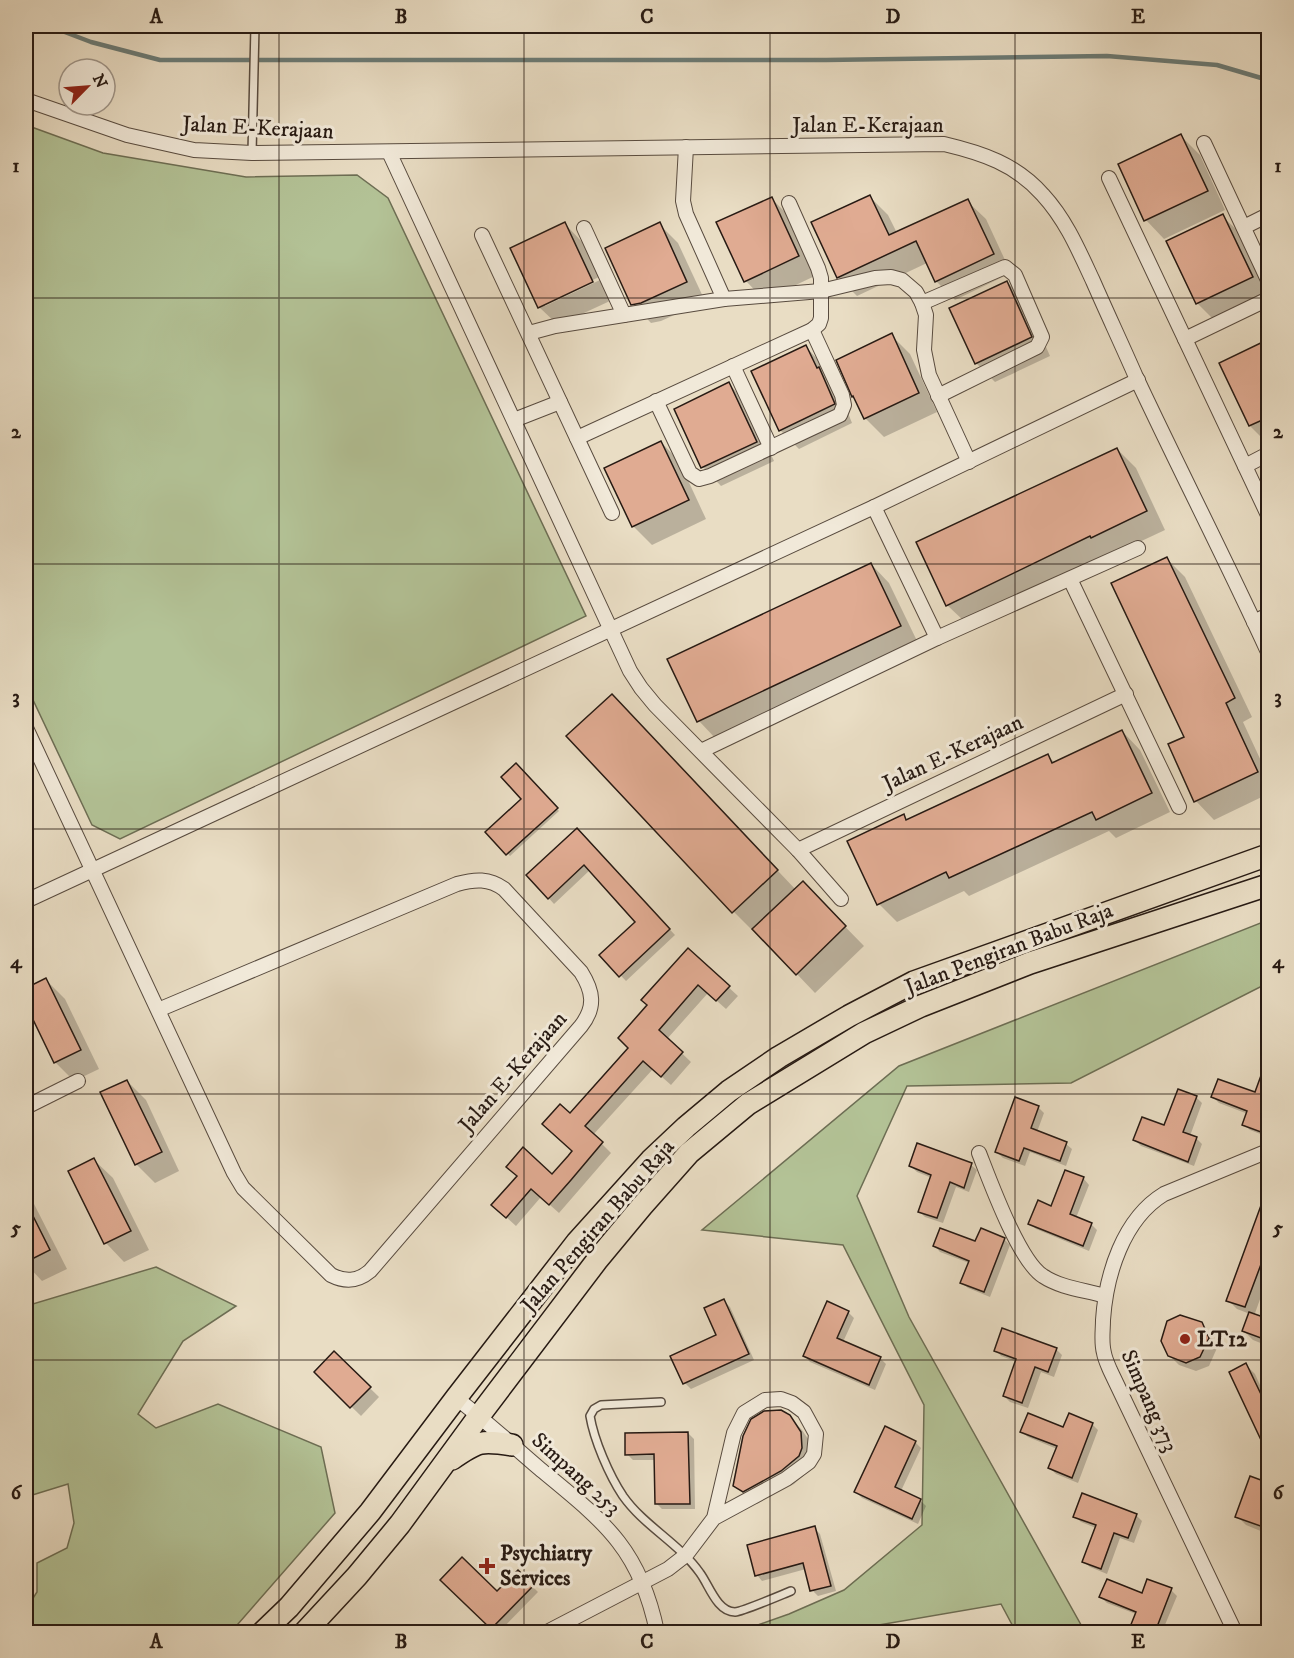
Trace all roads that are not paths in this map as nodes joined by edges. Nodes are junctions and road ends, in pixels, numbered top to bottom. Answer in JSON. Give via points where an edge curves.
{"nodes":[{"id":1,"x":255,"y":26,"type":"edge"},
{"id":2,"x":26,"y":100,"type":"edge"},
{"id":3,"x":1204,"y":143,"type":"dead end"},
{"id":4,"x":686,"y":147,"type":"junction"},
{"id":5,"x":389,"y":152,"type":"junction"},
{"id":6,"x":252,"y":153,"type":"junction"},
{"id":7,"x":1108,"y":178,"type":"dead end"},
{"id":8,"x":789,"y":203,"type":"dead end"},
{"id":9,"x":1269,"y":215,"type":"edge"},
{"id":10,"x":1244,"y":227,"type":"junction"},
{"id":11,"x":584,"y":228,"type":"dead end"},
{"id":12,"x":482,"y":235,"type":"dead end"},
{"id":13,"x":1269,"y":280,"type":"edge"},
{"id":14,"x":820,"y":291,"type":"junction"},
{"id":15,"x":724,"y":299,"type":"junction"},
{"id":16,"x":1269,"y":299,"type":"edge"},
{"id":17,"x":922,"y":303,"type":"junction"},
{"id":18,"x":624,"y":315,"type":"junction"},
{"id":19,"x":812,"y":330,"type":"junction"},
{"id":20,"x":529,"y":333,"type":"junction"},
{"id":21,"x":1185,"y":339,"type":"junction"},
{"id":22,"x":733,"y":366,"type":"junction"},
{"id":23,"x":1138,"y":380,"type":"junction"},
{"id":24,"x":938,"y":396,"type":"junction"},
{"id":25,"x":656,"y":401,"type":"junction"},
{"id":26,"x":560,"y":402,"type":"junction"},
{"id":27,"x":514,"y":420,"type":"junction"},
{"id":28,"x":577,"y":438,"type":"junction"},
{"id":29,"x":771,"y":448,"type":"junction"},
{"id":30,"x":1269,"y":454,"type":"edge"},
{"id":31,"x":969,"y":462,"type":"junction"},
{"id":32,"x":1245,"y":466,"type":"junction"},
{"id":33,"x":874,"y":507,"type":"junction"},
{"id":34,"x":612,"y":513,"type":"dead end"},
{"id":35,"x":1269,"y":515,"type":"edge"},
{"id":36,"x":1137,"y":548,"type":"dead end"},
{"id":37,"x":1070,"y":579,"type":"junction"},
{"id":38,"x":1269,"y":615,"type":"edge"},
{"id":39,"x":1254,"y":622,"type":"junction"},
{"id":40,"x":610,"y":629,"type":"junction"},
{"id":41,"x":937,"y":638,"type":"junction"},
{"id":42,"x":1269,"y":652,"type":"edge"},
{"id":43,"x":1126,"y":694,"type":"junction"},
{"id":44,"x":26,"y":728,"type":"edge"},
{"id":45,"x":701,"y":751,"type":"junction"},
{"id":46,"x":1179,"y":807,"type":"dead end"},
{"id":47,"x":1269,"y":845,"type":"edge"},
{"id":48,"x":798,"y":850,"type":"junction"},
{"id":49,"x":1269,"y":855,"type":"edge"},
{"id":50,"x":92,"y":869,"type":"junction"},
{"id":51,"x":1204,"y":878,"type":"junction"},
{"id":52,"x":1269,"y":885,"type":"edge"},
{"id":53,"x":841,"y":899,"type":"dead end"},
{"id":54,"x":26,"y":901,"type":"edge"},
{"id":55,"x":158,"y":1010,"type":"junction"},
{"id":56,"x":78,"y":1081,"type":"dead end"},
{"id":57,"x":26,"y":1107,"type":"edge"},
{"id":58,"x":1269,"y":1150,"type":"edge"},
{"id":59,"x":979,"y":1153,"type":"dead end"},
{"id":60,"x":1105,"y":1296,"type":"junction"},
{"id":61,"x":456,"y":1398,"type":"junction"},
{"id":62,"x":661,"y":1401,"type":"dead end"},
{"id":63,"x":478,"y":1416,"type":"junction"},
{"id":64,"x":512,"y":1445,"type":"junction"},
{"id":65,"x":440,"y":1469,"type":"junction"},
{"id":66,"x":714,"y":1518,"type":"junction"},
{"id":67,"x":686,"y":1555,"type":"junction"},
{"id":68,"x":643,"y":1581,"type":"junction"},
{"id":69,"x":791,"y":1591,"type":"dead end"},
{"id":70,"x":263,"y":1632,"type":"edge"},
{"id":71,"x":305,"y":1632,"type":"edge"},
{"id":72,"x":547,"y":1632,"type":"edge"},
{"id":73,"x":657,"y":1632,"type":"edge"},
{"id":74,"x":1235,"y":1632,"type":"edge"}],
"edges":[{"from":1,"to":6,"type":"lane"},
{"from":2,"to":6,"type":"street","name":"Jalan E-Kerajaan","via":[[127,135],[194,150]]},
{"from":3,"to":10,"type":"street"},
{"from":4,"to":5,"type":"street","name":"Jalan E-Kerajaan"},
{"from":4,"to":15,"type":"street","via":[[686,214]]},
{"from":4,"to":23,"type":"street","name":"Jalan E-Kerajaan","via":[[944,144],[978,152],[1007,165],[1042,193],[1059,214]]},
{"from":5,"to":6,"type":"street","name":"Jalan E-Kerajaan"},
{"from":5,"to":27,"type":"street"},
{"from":7,"to":21,"type":"street"},
{"from":8,"to":14,"type":"street","via":[[818,268]]},
{"from":9,"to":10,"type":"street"},
{"from":10,"to":13,"type":"street"},
{"from":11,"to":18,"type":"street"},
{"from":12,"to":20,"type":"street"},
{"from":14,"to":15,"type":"street"},
{"from":14,"to":17,"type":"street","via":[[891,277],[910,286]]},
{"from":14,"to":19,"type":"street","via":[[821,318]]},
{"from":15,"to":18,"type":"street"},
{"from":16,"to":21,"type":"street"},
{"from":17,"to":24,"type":"street","via":[[926,315],[925,361]]},
{"from":17,"to":24,"type":"street","via":[[1005,267],[1015,275],[1042,337],[1031,350]]},
{"from":18,"to":20,"type":"street"},
{"from":19,"to":22,"type":"street"},
{"from":19,"to":29,"type":"street","via":[[842,395],[843,411]]},
{"from":20,"to":26,"type":"street"},
{"from":21,"to":32,"type":"street"},
{"from":22,"to":25,"type":"street"},
{"from":22,"to":29,"type":"street"},
{"from":23,"to":31,"type":"street"},
{"from":23,"to":39,"type":"street","name":"Jalan E-Kerajaan"},
{"from":24,"to":31,"type":"street"},
{"from":25,"to":28,"type":"street"},
{"from":25,"to":29,"type":"street","via":[[690,473],[699,479]]},
{"from":26,"to":27,"type":"street"},
{"from":26,"to":28,"type":"street"},
{"from":27,"to":40,"type":"street"},
{"from":28,"to":34,"type":"street"},
{"from":30,"to":32,"type":"street"},
{"from":31,"to":33,"type":"street"},
{"from":32,"to":35,"type":"street"},
{"from":33,"to":40,"type":"street"},
{"from":33,"to":41,"type":"street"},
{"from":36,"to":37,"type":"street"},
{"from":37,"to":41,"type":"street"},
{"from":37,"to":43,"type":"street"},
{"from":38,"to":39,"type":"street"},
{"from":39,"to":42,"type":"street","name":"Jalan E-Kerajaan"},
{"from":40,"to":45,"type":"street","via":[[641,688]]},
{"from":40,"to":50,"type":"street"},
{"from":41,"to":45,"type":"street"},
{"from":43,"to":46,"type":"street"},
{"from":43,"to":48,"type":"street","name":"Jalan E-Kerajaan"},
{"from":44,"to":50,"type":"street"},
{"from":45,"to":48,"type":"street"},
{"from":47,"to":51,"type":"main road","via":[[1242,855]]},
{"from":48,"to":53,"type":"street"},
{"from":49,"to":51,"type":"main road","name":"Jalan Pengiran Babu Raja"},
{"from":50,"to":54,"type":"street"},
{"from":50,"to":55,"type":"street"},
{"from":51,"to":61,"type":"main road","name":"Jalan Pengiran Babu Raja","via":[[914,982],[762,1068],[686,1127],[638,1174],[577,1242]]},
{"from":52,"to":63,"type":"main road","name":"Jalan Pengiran Babu Raja","via":[[1030,963],[921,1005],[864,1033],[748,1104],[689,1153],[642,1206]]},
{"from":55,"to":55,"type":"street","name":"Jalan E-Kerajaan","via":[[243,1188],[331,1275],[350,1280],[370,1271],[581,1026],[592,1003],[582,972],[504,889],[480,880],[457,884]]},
{"from":56,"to":57,"type":"street"},
{"from":58,"to":60,"type":"street","name":"Simpang 373","via":[[1150,1203],[1130,1229]]},
{"from":59,"to":60,"type":"street","via":[[1000,1207],[1034,1269],[1051,1281]]},
{"from":60,"to":74,"type":"street","name":"Simpang 373","via":[[1102,1338],[1110,1370]]},
{"from":61,"to":63,"type":"street","name":"Simpang 253"},
{"from":61,"to":70,"type":"main road","name":"Jalan Pengiran Babu Raja","via":[[370,1512]]},
{"from":62,"to":67,"type":"lane","via":[[601,1405],[590,1416],[594,1437],[623,1496],[651,1527]]},
{"from":63,"to":64,"type":"street","name":"Simpang 253"},
{"from":63,"to":65,"type":"main road","name":"Jalan Pengiran Babu Raja"},
{"from":64,"to":65,"type":"main road","via":[[482,1442]]},
{"from":64,"to":68,"type":"street","name":"Simpang 253","via":[[597,1516]]},
{"from":65,"to":71,"type":"main road","name":"Jalan Pengiran Babu Raja","via":[[393,1533]]},
{"from":66,"to":66,"type":"street","via":[[809,1462],[816,1434],[804,1412],[781,1399],[765,1400],[744,1413],[734,1433]]},
{"from":66,"to":67,"type":"street"},
{"from":67,"to":68,"type":"street"},
{"from":67,"to":69,"type":"lane","via":[[714,1597],[724,1608],[735,1612]]},
{"from":68,"to":72,"type":"street"},
{"from":68,"to":73,"type":"street","name":"Simpang 253"}]}
